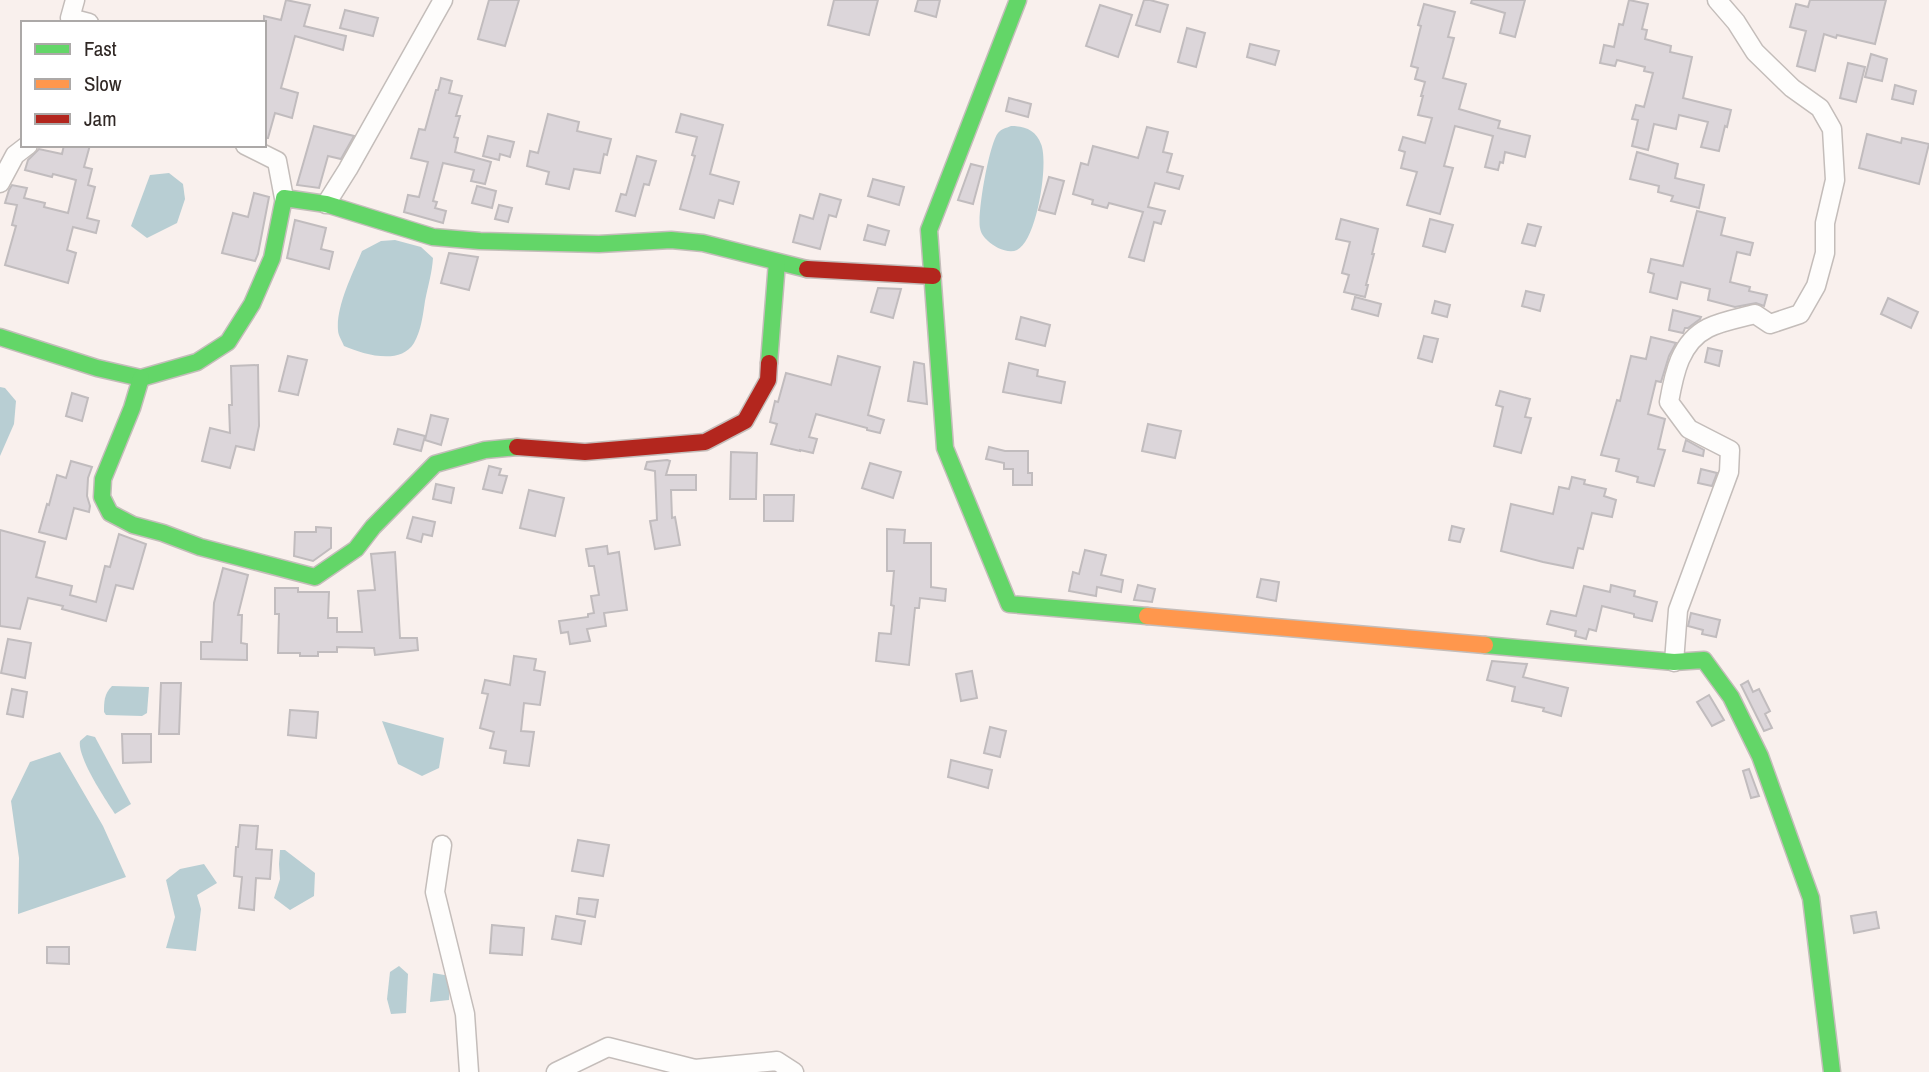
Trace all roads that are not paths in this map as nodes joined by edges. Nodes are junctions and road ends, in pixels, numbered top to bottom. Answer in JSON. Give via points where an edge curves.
{"nodes":[{"id":1,"x":75,"y":0,"type":"edge"},
{"id":2,"x":443,"y":0,"type":"edge"},
{"id":3,"x":1018,"y":0,"type":"edge"},
{"id":4,"x":1717,"y":0,"type":"edge"},
{"id":5,"x":80,"y":21,"type":"edge"},
{"id":6,"x":25,"y":147,"type":"edge"},
{"id":7,"x":249,"y":147,"type":"edge"},
{"id":8,"x":0,"y":184,"type":"edge"},
{"id":9,"x":284,"y":198,"type":"junction"},
{"id":10,"x":326,"y":204,"type":"junction"},
{"id":11,"x":778,"y":262,"type":"junction"},
{"id":12,"x":933,"y":276,"type":"junction"},
{"id":13,"x":0,"y":337,"type":"edge"},
{"id":14,"x":141,"y":378,"type":"junction"},
{"id":15,"x":1674,"y":662,"type":"junction"},
{"id":16,"x":442,"y":845,"type":"dead end"},
{"id":17,"x":469,"y":1072,"type":"edge"},
{"id":18,"x":556,"y":1072,"type":"edge"},
{"id":19,"x":794,"y":1072,"type":"edge"},
{"id":20,"x":1832,"y":1072,"type":"edge"}],
"edges":[{"from":1,"to":5,"type":"street","via":[[70,18]]},
{"from":2,"to":10,"type":"street"},
{"from":3,"to":12,"type":"street","via":[[929,230]]},
{"from":4,"to":15,"type":"street","via":[[1755,52],[1791,88],[1820,108],[1832,129],[1835,180],[1825,223],[1825,253],[1816,286],[1800,314],[1770,324],[1755,314],[1707,328],[1685,346],[1673,378],[1669,402],[1689,429],[1730,450],[1730,472],[1678,610]]},
{"from":6,"to":8,"type":"street","via":[[15,155]]},
{"from":7,"to":9,"type":"street","via":[[277,161]]},
{"from":9,"to":10,"type":"street"},
{"from":9,"to":14,"type":"street","via":[[272,258],[252,304],[228,342],[197,362]]},
{"from":10,"to":11,"type":"street","via":[[433,237],[599,244],[671,240],[703,243]]},
{"from":11,"to":12,"type":"street","via":[[806,269]]},
{"from":11,"to":14,"type":"street","via":[[768,380],[745,421],[705,442],[585,452],[517,447],[485,450],[435,464],[356,549],[315,577],[200,547],[110,513],[102,497],[103,479]]},
{"from":12,"to":15,"type":"street","via":[[945,448],[1009,604]]},
{"from":13,"to":14,"type":"street"},
{"from":15,"to":20,"type":"street","via":[[1704,660],[1731,697],[1760,756],[1811,898]]},
{"from":16,"to":17,"type":"street","via":[[435,892],[465,1014]]},
{"from":18,"to":19,"type":"street","via":[[608,1046],[695,1069],[777,1061]]}]}
